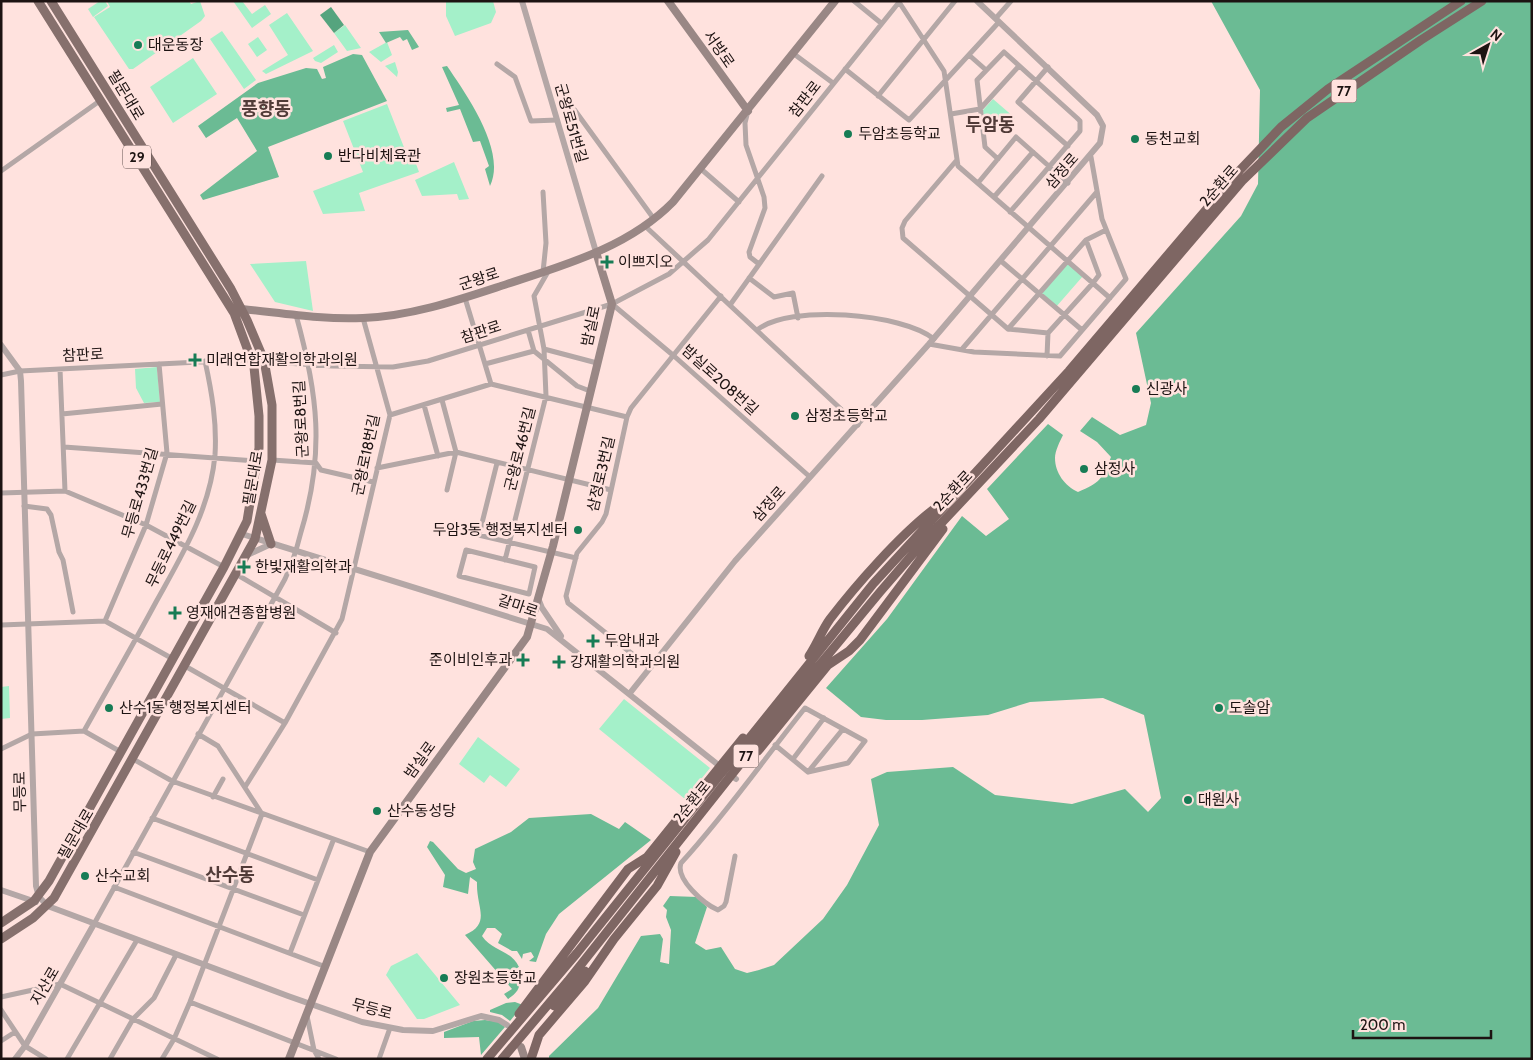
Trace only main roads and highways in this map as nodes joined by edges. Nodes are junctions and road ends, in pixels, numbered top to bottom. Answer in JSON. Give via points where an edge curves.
{"nodes":[{"id":1,"x":38,"y":1,"type":"edge"},
{"id":2,"x":51,"y":1,"type":"edge"},
{"id":3,"x":668,"y":1,"type":"edge"},
{"id":4,"x":835,"y":1,"type":"edge"},
{"id":5,"x":1461,"y":1,"type":"edge"},
{"id":6,"x":1482,"y":1,"type":"edge"},
{"id":7,"x":748,"y":111,"type":"junction"},
{"id":8,"x":1220,"y":200,"type":"junction"},
{"id":9,"x":596,"y":252,"type":"junction"},
{"id":10,"x":238,"y":311,"type":"junction"},
{"id":11,"x":1045,"y":405,"type":"junction"},
{"id":12,"x":968,"y":496,"type":"junction"},
{"id":13,"x":948,"y":501,"type":"junction"},
{"id":14,"x":261,"y":513,"type":"junction"},
{"id":15,"x":271,"y":544,"type":"road end"},
{"id":16,"x":843,"y":629,"type":"junction"},
{"id":17,"x":817,"y":643,"type":"junction"},
{"id":18,"x":811,"y":653,"type":"junction"},
{"id":19,"x":839,"y":657,"type":"junction"},
{"id":20,"x":763,"y":714,"type":"junction"},
{"id":21,"x":756,"y":737,"type":"junction"},
{"id":22,"x":748,"y":746,"type":"junction"},
{"id":23,"x":727,"y":756,"type":"junction"},
{"id":24,"x":732,"y":776,"type":"junction"},
{"id":25,"x":700,"y":809,"type":"junction"},
{"id":26,"x":688,"y":836,"type":"junction"},
{"id":27,"x":642,"y":860,"type":"junction"},
{"id":28,"x":667,"y":870,"type":"junction"},
{"id":29,"x":643,"y":878,"type":"junction"},
{"id":30,"x":657,"y":886,"type":"junction"},
{"id":31,"x":1,"y":923,"type":"edge"},
{"id":32,"x":1,"y":939,"type":"edge"},
{"id":33,"x":614,"y":940,"type":"junction"},
{"id":34,"x":517,"y":1047,"type":"junction"},
{"id":35,"x":489,"y":1057,"type":"edge"},
{"id":36,"x":289,"y":1059,"type":"edge"},
{"id":37,"x":502,"y":1059,"type":"edge"},
{"id":38,"x":525,"y":1059,"type":"edge"},
{"id":39,"x":531,"y":1059,"type":"edge"}],
"edges":[{"from":1,"to":10,"type":"main road","name":"필문대로","number":"29"},
{"from":2,"to":10,"type":"main road","name":"필문대로","number":"29","via":[[110,93]]},
{"from":3,"to":7,"type":"main road","name":"서방로"},
{"from":4,"to":7,"type":"main road","name":"군왕로"},
{"from":5,"to":8,"type":"highway","name":"2순환로","number":"77","via":[[1300,110],[1265,143]]},
{"from":6,"to":8,"type":"highway","name":"2순환로","number":"77","via":[[1307,118]]},
{"from":7,"to":9,"type":"main road","name":"군왕로","via":[[673,202],[645,226]]},
{"from":8,"to":11,"type":"highway","name":"2순환로","number":"77"},
{"from":9,"to":10,"type":"main road","name":"군왕로","via":[[465,298],[405,313],[363,318]]},
{"from":9,"to":36,"type":"main road","name":"밤실로","via":[[612,304],[528,637],[370,852]]},
{"from":10,"to":14,"type":"main road","name":"필문대로","number":"29","via":[[264,360],[272,405],[272,460]]},
{"from":10,"to":31,"type":"main road","name":"필문대로","number":"29","via":[[252,360],[259,416],[258,461],[242,534],[37,899]]},
{"from":11,"to":12,"type":"highway","name":"2순환로","number":"77"},
{"from":11,"to":13,"type":"highway","name":"2순환로","number":"77"},
{"from":12,"to":16,"type":"highway","name":"2순환로","number":"77"},
{"from":12,"to":19,"type":"highway","via":[[860,640]]},
{"from":13,"to":16,"type":"highway","name":"2순환로","number":"77"},
{"from":13,"to":17,"type":"highway","via":[[933,509],[884,558],[830,620]]},
{"from":14,"to":15,"type":"main road"},
{"from":14,"to":32,"type":"main road","name":"필문대로","number":"29","via":[[255,539],[246,556],[48,906]]},
{"from":16,"to":29,"type":"highway","name":"2순환로","number":"77"},
{"from":17,"to":18,"type":"highway"},
{"from":17,"to":19,"type":"highway","via":[[825,652]]},
{"from":18,"to":20,"type":"highway"},
{"from":18,"to":21,"type":"highway","via":[[798,682]]},
{"from":19,"to":24,"type":"highway","via":[[828,665]]},
{"from":20,"to":21,"type":"highway"},
{"from":20,"to":23,"type":"highway"},
{"from":21,"to":22,"type":"highway"},
{"from":22,"to":23,"type":"highway"},
{"from":22,"to":24,"type":"highway"},
{"from":23,"to":27,"type":"highway"},
{"from":24,"to":25,"type":"highway"},
{"from":24,"to":26,"type":"highway"},
{"from":25,"to":26,"type":"highway"},
{"from":25,"to":28,"type":"highway","via":[[671,849]]},
{"from":26,"to":28,"type":"highway","via":[[670,860]]},
{"from":27,"to":30,"type":"highway","via":[[660,872]]},
{"from":27,"to":35,"type":"highway","via":[[628,869],[575,937],[494,1045]]},
{"from":28,"to":30,"type":"highway"},
{"from":29,"to":34,"type":"highway","name":"2순환로","number":"77"},
{"from":29,"to":35,"type":"highway","name":"2순환로","number":"77"},
{"from":30,"to":33,"type":"highway"},
{"from":33,"to":34,"type":"highway"},
{"from":33,"to":39,"type":"highway","via":[[540,1035]]},
{"from":34,"to":37,"type":"highway","name":"2순환로","number":"77"},
{"from":34,"to":38,"type":"main road"}]}
